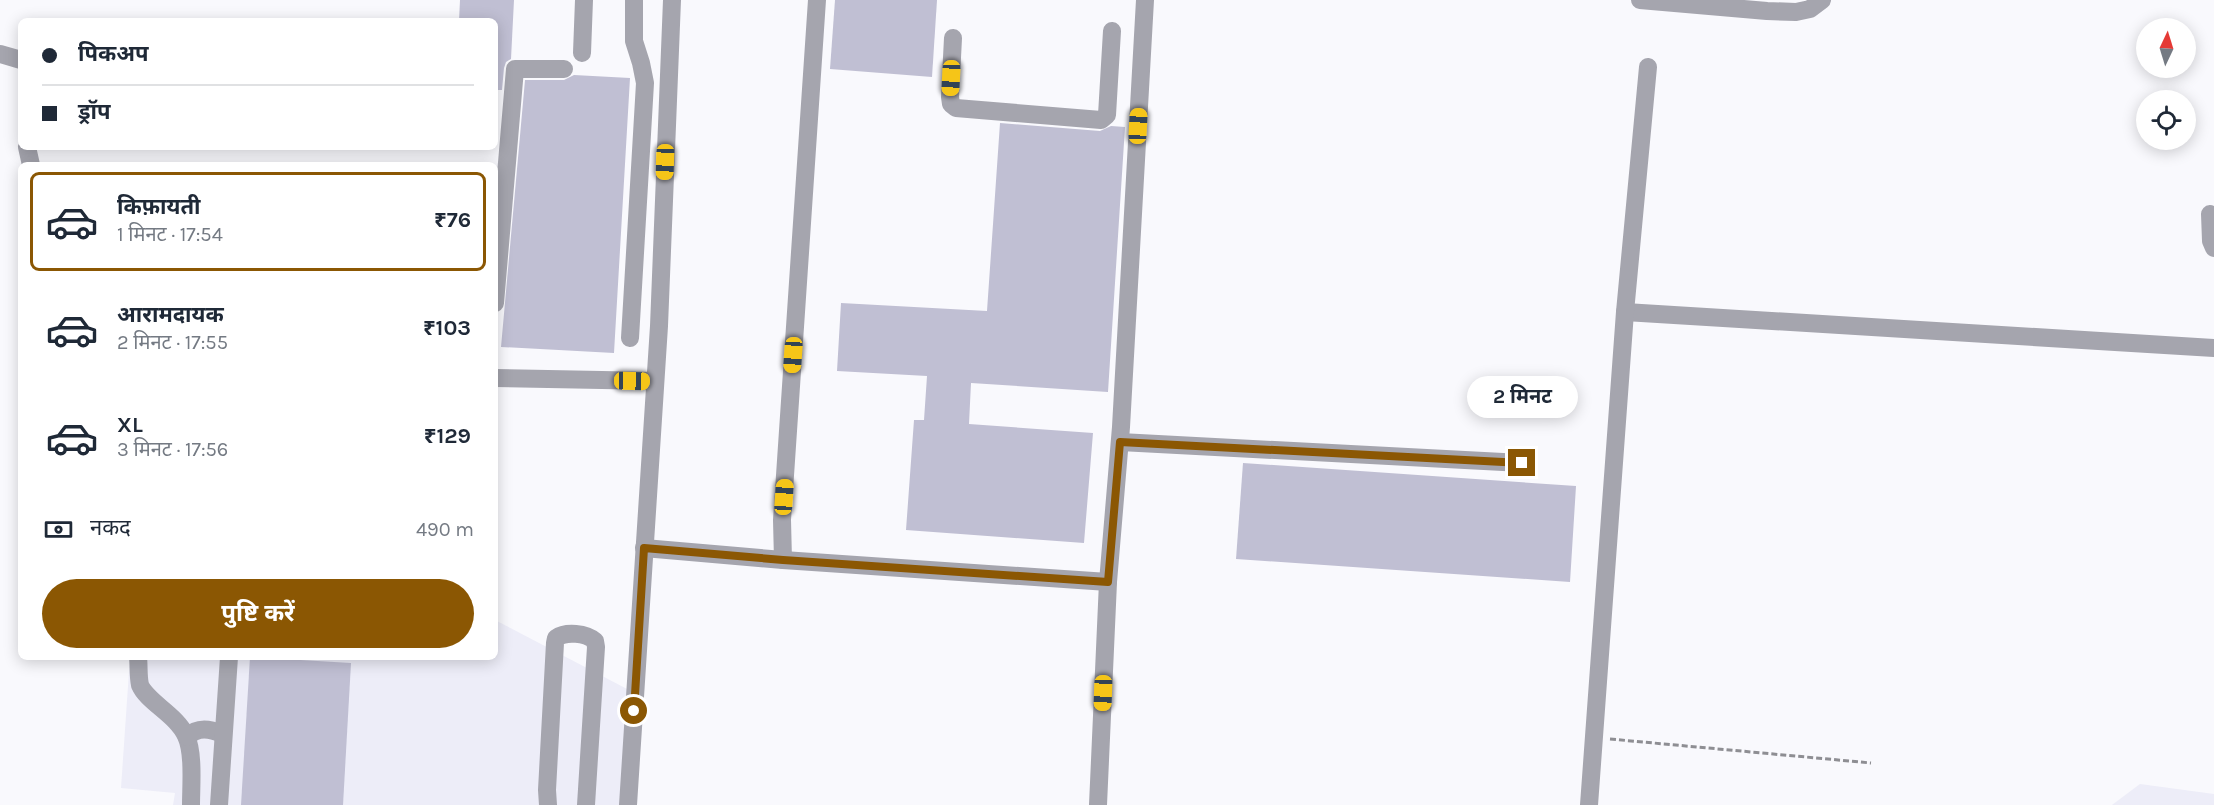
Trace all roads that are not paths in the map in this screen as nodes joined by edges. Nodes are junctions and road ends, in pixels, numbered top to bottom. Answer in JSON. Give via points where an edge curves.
{"nodes":[{"id":1,"x":584,"y":0,"type":"edge"},
{"id":2,"x":634,"y":0,"type":"edge"},
{"id":3,"x":672,"y":0,"type":"edge"},
{"id":4,"x":817,"y":0,"type":"edge"},
{"id":5,"x":1145,"y":0,"type":"edge"},
{"id":6,"x":1640,"y":0,"type":"edge"},
{"id":7,"x":1822,"y":0,"type":"edge"},
{"id":8,"x":1112,"y":31,"type":"dead end"},
{"id":9,"x":953,"y":38,"type":"dead end"},
{"id":10,"x":582,"y":53,"type":"dead end"},
{"id":11,"x":0,"y":54,"type":"edge"},
{"id":12,"x":18,"y":59,"type":"edge"},
{"id":13,"x":1648,"y":67,"type":"dead end"},
{"id":14,"x":564,"y":69,"type":"dead end"},
{"id":15,"x":1108,"y":100,"type":"junction"},
{"id":16,"x":1139,"y":103,"type":"junction"},
{"id":17,"x":2210,"y":214,"type":"dead end"},
{"id":18,"x":2214,"y":248,"type":"edge"},
{"id":19,"x":498,"y":268,"type":"edge"},
{"id":20,"x":1625,"y":312,"type":"junction"},
{"id":21,"x":630,"y":338,"type":"dead end"},
{"id":22,"x":2214,"y":348,"type":"edge"},
{"id":23,"x":498,"y":378,"type":"edge"},
{"id":24,"x":655,"y":381,"type":"junction"},
{"id":25,"x":1120,"y":442,"type":"junction"},
{"id":26,"x":1522,"y":463,"type":"dead end"},
{"id":27,"x":644,"y":548,"type":"junction"},
{"id":28,"x":783,"y":560,"type":"junction"},
{"id":29,"x":1108,"y":582,"type":"junction"},
{"id":30,"x":138,"y":660,"type":"edge"},
{"id":31,"x":229,"y":660,"type":"edge"},
{"id":32,"x":223,"y":734,"type":"junction"},
{"id":33,"x":187,"y":737,"type":"junction"},
{"id":34,"x":191,"y":805,"type":"edge"},
{"id":35,"x":219,"y":805,"type":"edge"},
{"id":36,"x":548,"y":805,"type":"edge"},
{"id":37,"x":586,"y":805,"type":"edge"},
{"id":38,"x":628,"y":805,"type":"edge"},
{"id":39,"x":1098,"y":805,"type":"edge"},
{"id":40,"x":1589,"y":805,"type":"edge"}],
"edges":[{"from":1,"to":10,"type":"street"},
{"from":2,"to":21,"type":"street","via":[[634,41],[645,83]]},
{"from":3,"to":24,"type":"street"},
{"from":4,"to":28,"type":"street","via":[[782,520]]},
{"from":5,"to":16,"type":"street"},
{"from":6,"to":7,"type":"street","via":[[1796,12],[1810,9]]},
{"from":8,"to":15,"type":"street"},
{"from":9,"to":15,"type":"street","via":[[950,98],[956,108],[1101,120],[1107,115]]},
{"from":11,"to":12,"type":"street"},
{"from":13,"to":20,"type":"street"},
{"from":14,"to":19,"type":"street","via":[[515,69]]},
{"from":15,"to":16,"type":"street"},
{"from":16,"to":25,"type":"street"},
{"from":17,"to":18,"type":"street"},
{"from":20,"to":22,"type":"street"},
{"from":20,"to":40,"type":"street"},
{"from":23,"to":24,"type":"street"},
{"from":24,"to":27,"type":"street"},
{"from":25,"to":26,"type":"street"},
{"from":25,"to":29,"type":"street"},
{"from":27,"to":28,"type":"street"},
{"from":27,"to":38,"type":"street"},
{"from":28,"to":29,"type":"street"},
{"from":29,"to":39,"type":"street"},
{"from":30,"to":33,"type":"street","via":[[144,691],[174,718]]},
{"from":31,"to":32,"type":"street"},
{"from":32,"to":33,"type":"street","via":[[202,729]]},
{"from":32,"to":35,"type":"street"},
{"from":33,"to":34,"type":"street"},
{"from":36,"to":37,"type":"street","via":[[555,643],[562,634],[588,636],[596,647]]}]}
